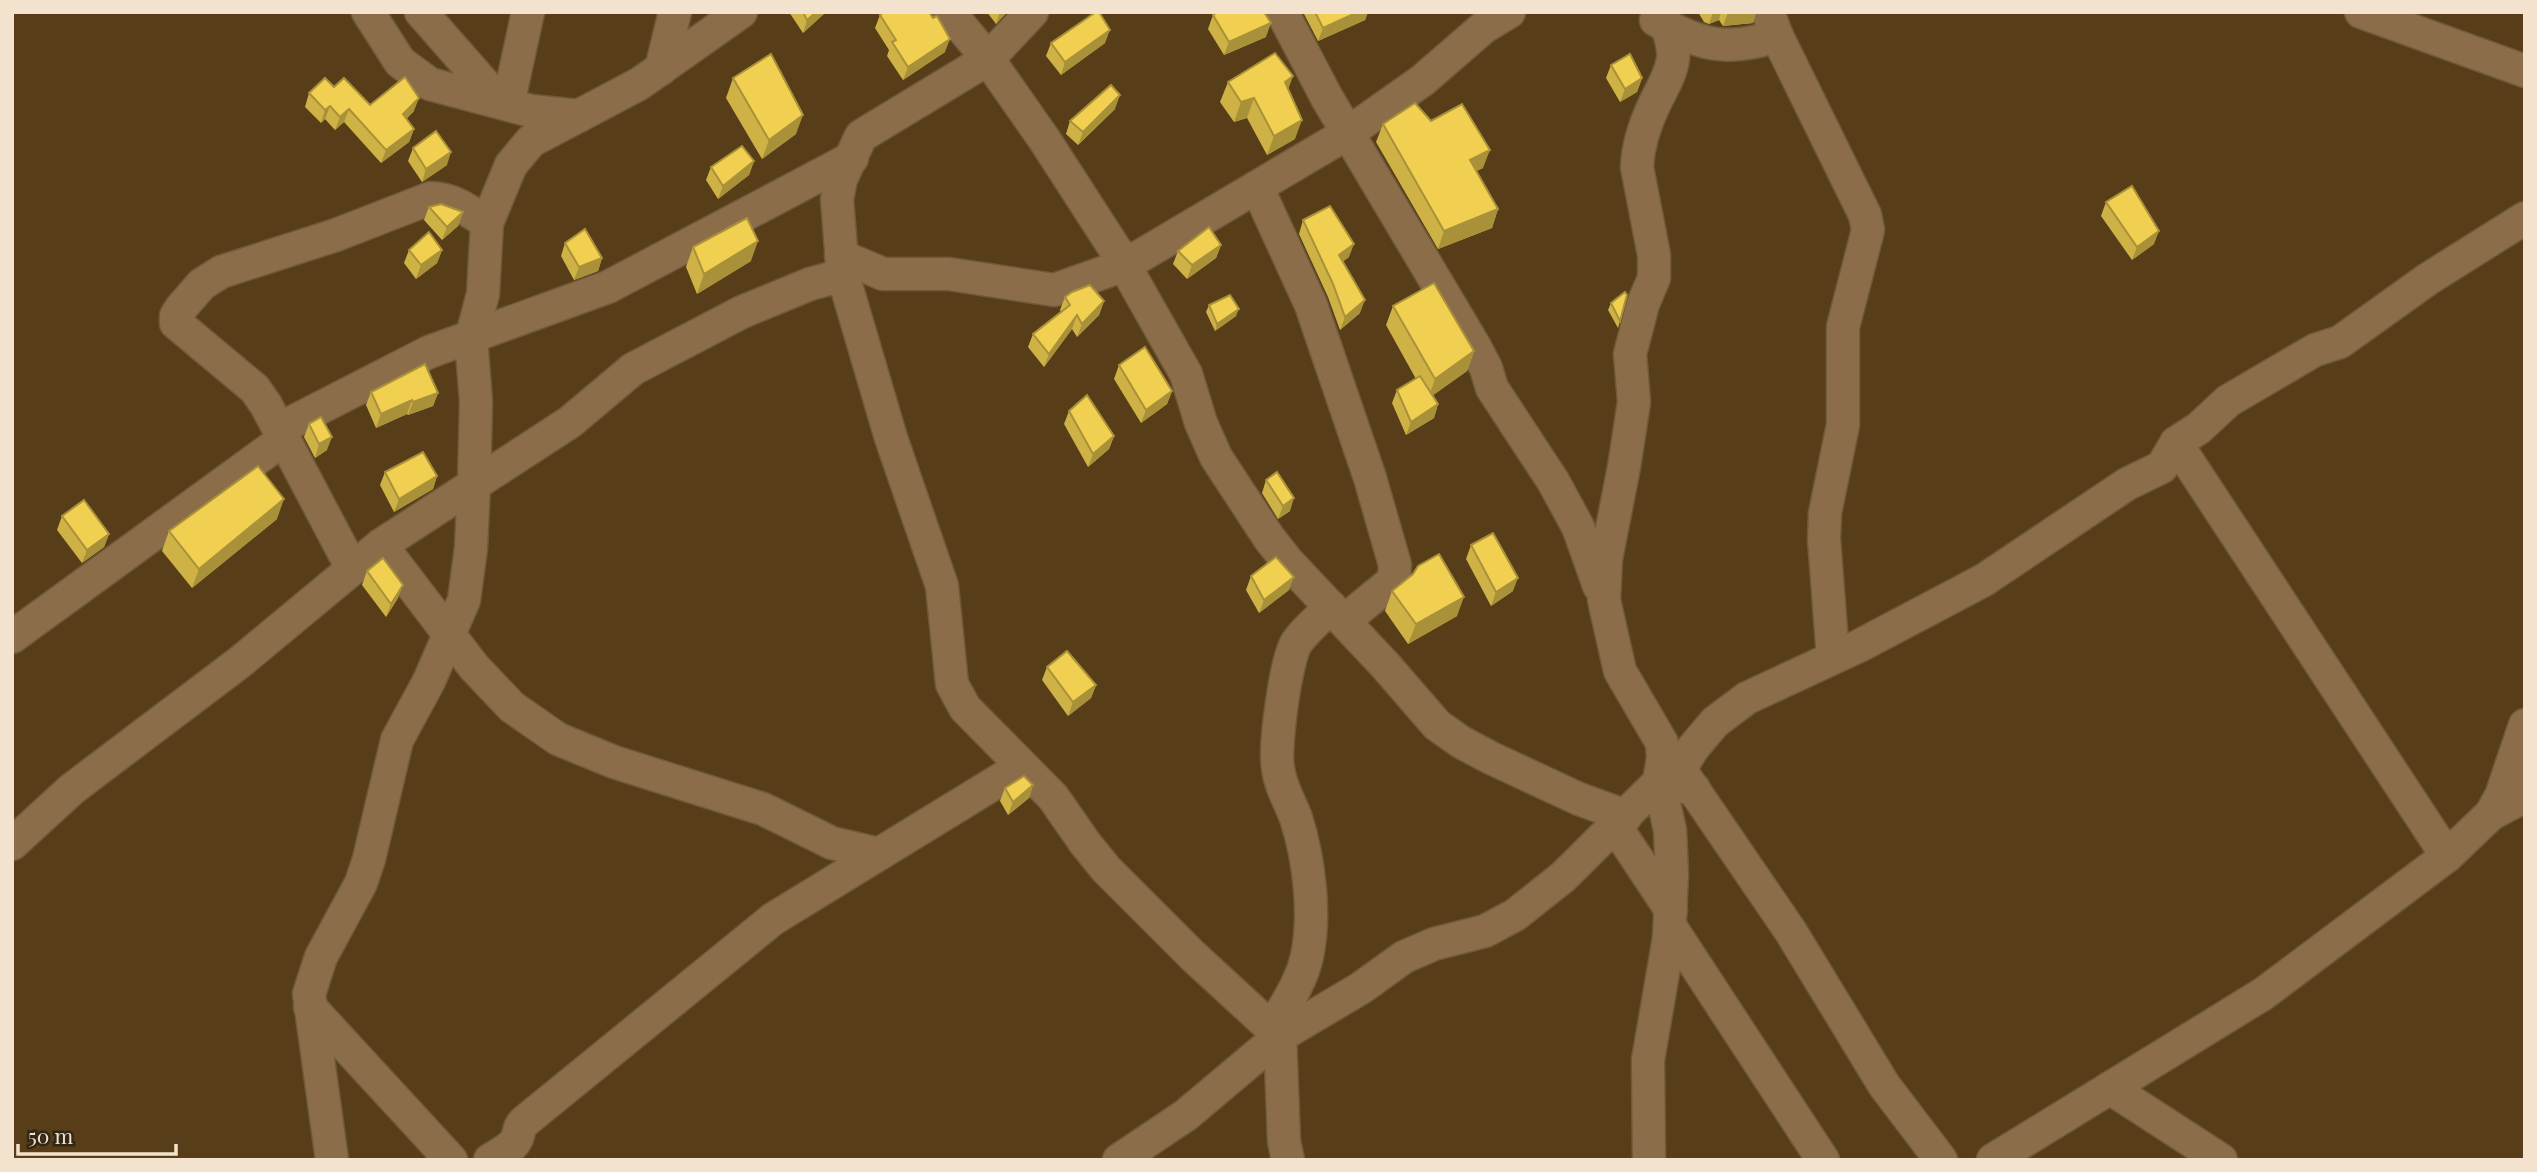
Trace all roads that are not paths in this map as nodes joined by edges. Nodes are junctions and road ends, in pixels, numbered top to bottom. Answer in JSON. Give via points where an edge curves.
{"nodes":[{"id":1,"x":368,"y":12,"type":"edge"},
{"id":2,"x":421,"y":12,"type":"edge"},
{"id":3,"x":528,"y":12,"type":"edge"},
{"id":4,"x":675,"y":12,"type":"edge"},
{"id":5,"x":741,"y":12,"type":"edge"},
{"id":6,"x":949,"y":12,"type":"edge"},
{"id":7,"x":1031,"y":12,"type":"edge"},
{"id":8,"x":1282,"y":12,"type":"edge"},
{"id":9,"x":1509,"y":12,"type":"edge"},
{"id":10,"x":2361,"y":12,"type":"edge"},
{"id":11,"x":1657,"y":17,"type":"edge"},
{"id":12,"x":1772,"y":19,"type":"edge"},
{"id":13,"x":988,"y":59,"type":"junction"},
{"id":14,"x":661,"y":69,"type":"junction"},
{"id":15,"x":2525,"y":71,"type":"edge"},
{"id":16,"x":504,"y":103,"type":"junction"},
{"id":17,"x":579,"y":116,"type":"junction"},
{"id":18,"x":1348,"y":133,"type":"junction"},
{"id":19,"x":852,"y":158,"type":"junction"},
{"id":20,"x":1257,"y":187,"type":"junction"},
{"id":21,"x":2525,"y":218,"type":"edge"},
{"id":22,"x":487,"y":223,"type":"junction"},
{"id":23,"x":1125,"y":265,"type":"junction"},
{"id":24,"x":842,"y":266,"type":"junction"},
{"id":25,"x":471,"y":339,"type":"junction"},
{"id":26,"x":282,"y":434,"type":"junction"},
{"id":27,"x":2176,"y":443,"type":"junction"},
{"id":28,"x":474,"y":484,"type":"junction"},
{"id":29,"x":381,"y":545,"type":"junction"},
{"id":30,"x":352,"y":568,"type":"junction"},
{"id":31,"x":1604,"y":600,"type":"junction"},
{"id":32,"x":1337,"y":614,"type":"junction"},
{"id":33,"x":450,"y":636,"type":"junction"},
{"id":34,"x":12,"y":637,"type":"edge"},
{"id":35,"x":1833,"y":657,"type":"junction"},
{"id":36,"x":2525,"y":725,"type":"edge"},
{"id":37,"x":1021,"y":767,"type":"junction"},
{"id":38,"x":1677,"y":780,"type":"junction"},
{"id":39,"x":2525,"y":796,"type":"edge"},
{"id":40,"x":2491,"y":814,"type":"junction"},
{"id":41,"x":1621,"y":821,"type":"junction"},
{"id":42,"x":12,"y":844,"type":"edge"},
{"id":43,"x":879,"y":854,"type":"junction"},
{"id":44,"x":2447,"y":856,"type":"junction"},
{"id":45,"x":1671,"y":918,"type":"junction"},
{"id":46,"x":310,"y":1007,"type":"junction"},
{"id":47,"x":1276,"y":1032,"type":"junction"},
{"id":48,"x":2110,"y":1088,"type":"junction"},
{"id":49,"x":1285,"y":1158,"type":"edge"},
{"id":50,"x":332,"y":1160,"type":"edge"},
{"id":51,"x":451,"y":1160,"type":"edge"},
{"id":52,"x":490,"y":1160,"type":"edge"},
{"id":53,"x":1119,"y":1160,"type":"edge"},
{"id":54,"x":1649,"y":1160,"type":"edge"},
{"id":55,"x":1823,"y":1160,"type":"edge"},
{"id":56,"x":1941,"y":1160,"type":"edge"},
{"id":57,"x":1993,"y":1160,"type":"edge"},
{"id":58,"x":2221,"y":1160,"type":"edge"}],
"edges":[{"from":1,"to":16,"type":"street","via":[[400,62],[430,84]]},
{"from":2,"to":16,"type":"street"},
{"from":3,"to":16,"type":"street"},
{"from":4,"to":14,"type":"street"},
{"from":5,"to":14,"type":"street"},
{"from":6,"to":13,"type":"street"},
{"from":7,"to":13,"type":"street"},
{"from":8,"to":18,"type":"street"},
{"from":9,"to":18,"type":"street"},
{"from":10,"to":15,"type":"street"},
{"from":11,"to":12,"type":"street","via":[[1694,38],[1722,46],[1750,45]]},
{"from":11,"to":31,"type":"street","via":[[1674,58],[1637,156],[1654,278],[1630,354],[1634,402],[1606,559]]},
{"from":12,"to":35,"type":"street","via":[[1868,230],[1843,327],[1843,425],[1825,513]]},
{"from":13,"to":19,"type":"street","via":[[861,136]]},
{"from":13,"to":23,"type":"street"},
{"from":14,"to":17,"type":"street"},
{"from":16,"to":17,"type":"street"},
{"from":17,"to":22,"type":"street","via":[[544,132],[520,151]]},
{"from":18,"to":20,"type":"street"},
{"from":18,"to":31,"type":"street","via":[[1475,347],[1492,388],[1553,481],[1578,527]]},
{"from":19,"to":24,"type":"street","via":[[836,199]]},
{"from":19,"to":25,"type":"street","via":[[608,287]]},
{"from":20,"to":23,"type":"street"},
{"from":20,"to":32,"type":"street","via":[[1311,304],[1395,565],[1394,580]]},
{"from":21,"to":27,"type":"street","via":[[2348,337],[2315,350],[2228,401]]},
{"from":22,"to":25,"type":"street","via":[[482,294]]},
{"from":22,"to":26,"type":"street","via":[[458,203],[431,198],[336,236],[221,272],[202,284],[181,308],[176,323],[255,389]]},
{"from":23,"to":24,"type":"street","via":[[1054,290],[949,274],[883,274]]},
{"from":23,"to":32,"type":"street","via":[[1186,374],[1216,457],[1269,538]]},
{"from":24,"to":28,"type":"street","via":[[646,360],[570,422]]},
{"from":24,"to":37,"type":"street","via":[[891,439],[942,586],[953,684],[965,708]]},
{"from":25,"to":26,"type":"street","via":[[411,360]]},
{"from":25,"to":28,"type":"street","via":[[476,401]]},
{"from":26,"to":30,"type":"street"},
{"from":26,"to":34,"type":"street"},
{"from":27,"to":35,"type":"street","via":[[2162,467],[2127,484],[1984,580]]},
{"from":27,"to":44,"type":"street"},
{"from":28,"to":29,"type":"street"},
{"from":28,"to":33,"type":"street","via":[[468,582]]},
{"from":29,"to":30,"type":"street"},
{"from":29,"to":33,"type":"street"},
{"from":30,"to":42,"type":"street","via":[[240,662],[72,789]]},
{"from":31,"to":38,"type":"street","via":[[1620,671],[1662,743],[1663,758]]},
{"from":32,"to":41,"type":"street","via":[[1437,725],[1461,742]]},
{"from":32,"to":47,"type":"street","via":[[1296,643],[1280,714],[1278,770],[1296,819],[1311,891],[1306,962]]},
{"from":33,"to":43,"type":"street","via":[[512,707],[558,739],[614,762],[753,806],[832,843]]},
{"from":33,"to":46,"type":"street","via":[[397,740],[369,859],[321,957],[310,986]]},
{"from":35,"to":38,"type":"street","via":[[1731,709],[1701,738]]},
{"from":36,"to":40,"type":"street"},
{"from":37,"to":43,"type":"street"},
{"from":37,"to":47,"type":"street","via":[[1053,797],[1106,869]]},
{"from":38,"to":41,"type":"street"},
{"from":38,"to":45,"type":"street","via":[[1670,830]]},
{"from":38,"to":56,"type":"street","via":[[1791,932],[1884,1085]]},
{"from":39,"to":40,"type":"street"},
{"from":40,"to":44,"type":"street"},
{"from":41,"to":45,"type":"street"},
{"from":41,"to":47,"type":"street","via":[[1516,915],[1404,957],[1361,988]]},
{"from":43,"to":52,"type":"street","via":[[745,940],[524,1122],[511,1146]]},
{"from":44,"to":48,"type":"street","via":[[2263,994]]},
{"from":45,"to":54,"type":"street","via":[[1648,1060]]},
{"from":45,"to":55,"type":"street"},
{"from":46,"to":50,"type":"street"},
{"from":46,"to":51,"type":"street"},
{"from":47,"to":49,"type":"street"},
{"from":47,"to":53,"type":"street","via":[[1186,1115]]},
{"from":48,"to":57,"type":"street"},
{"from":48,"to":58,"type":"street"}]}
